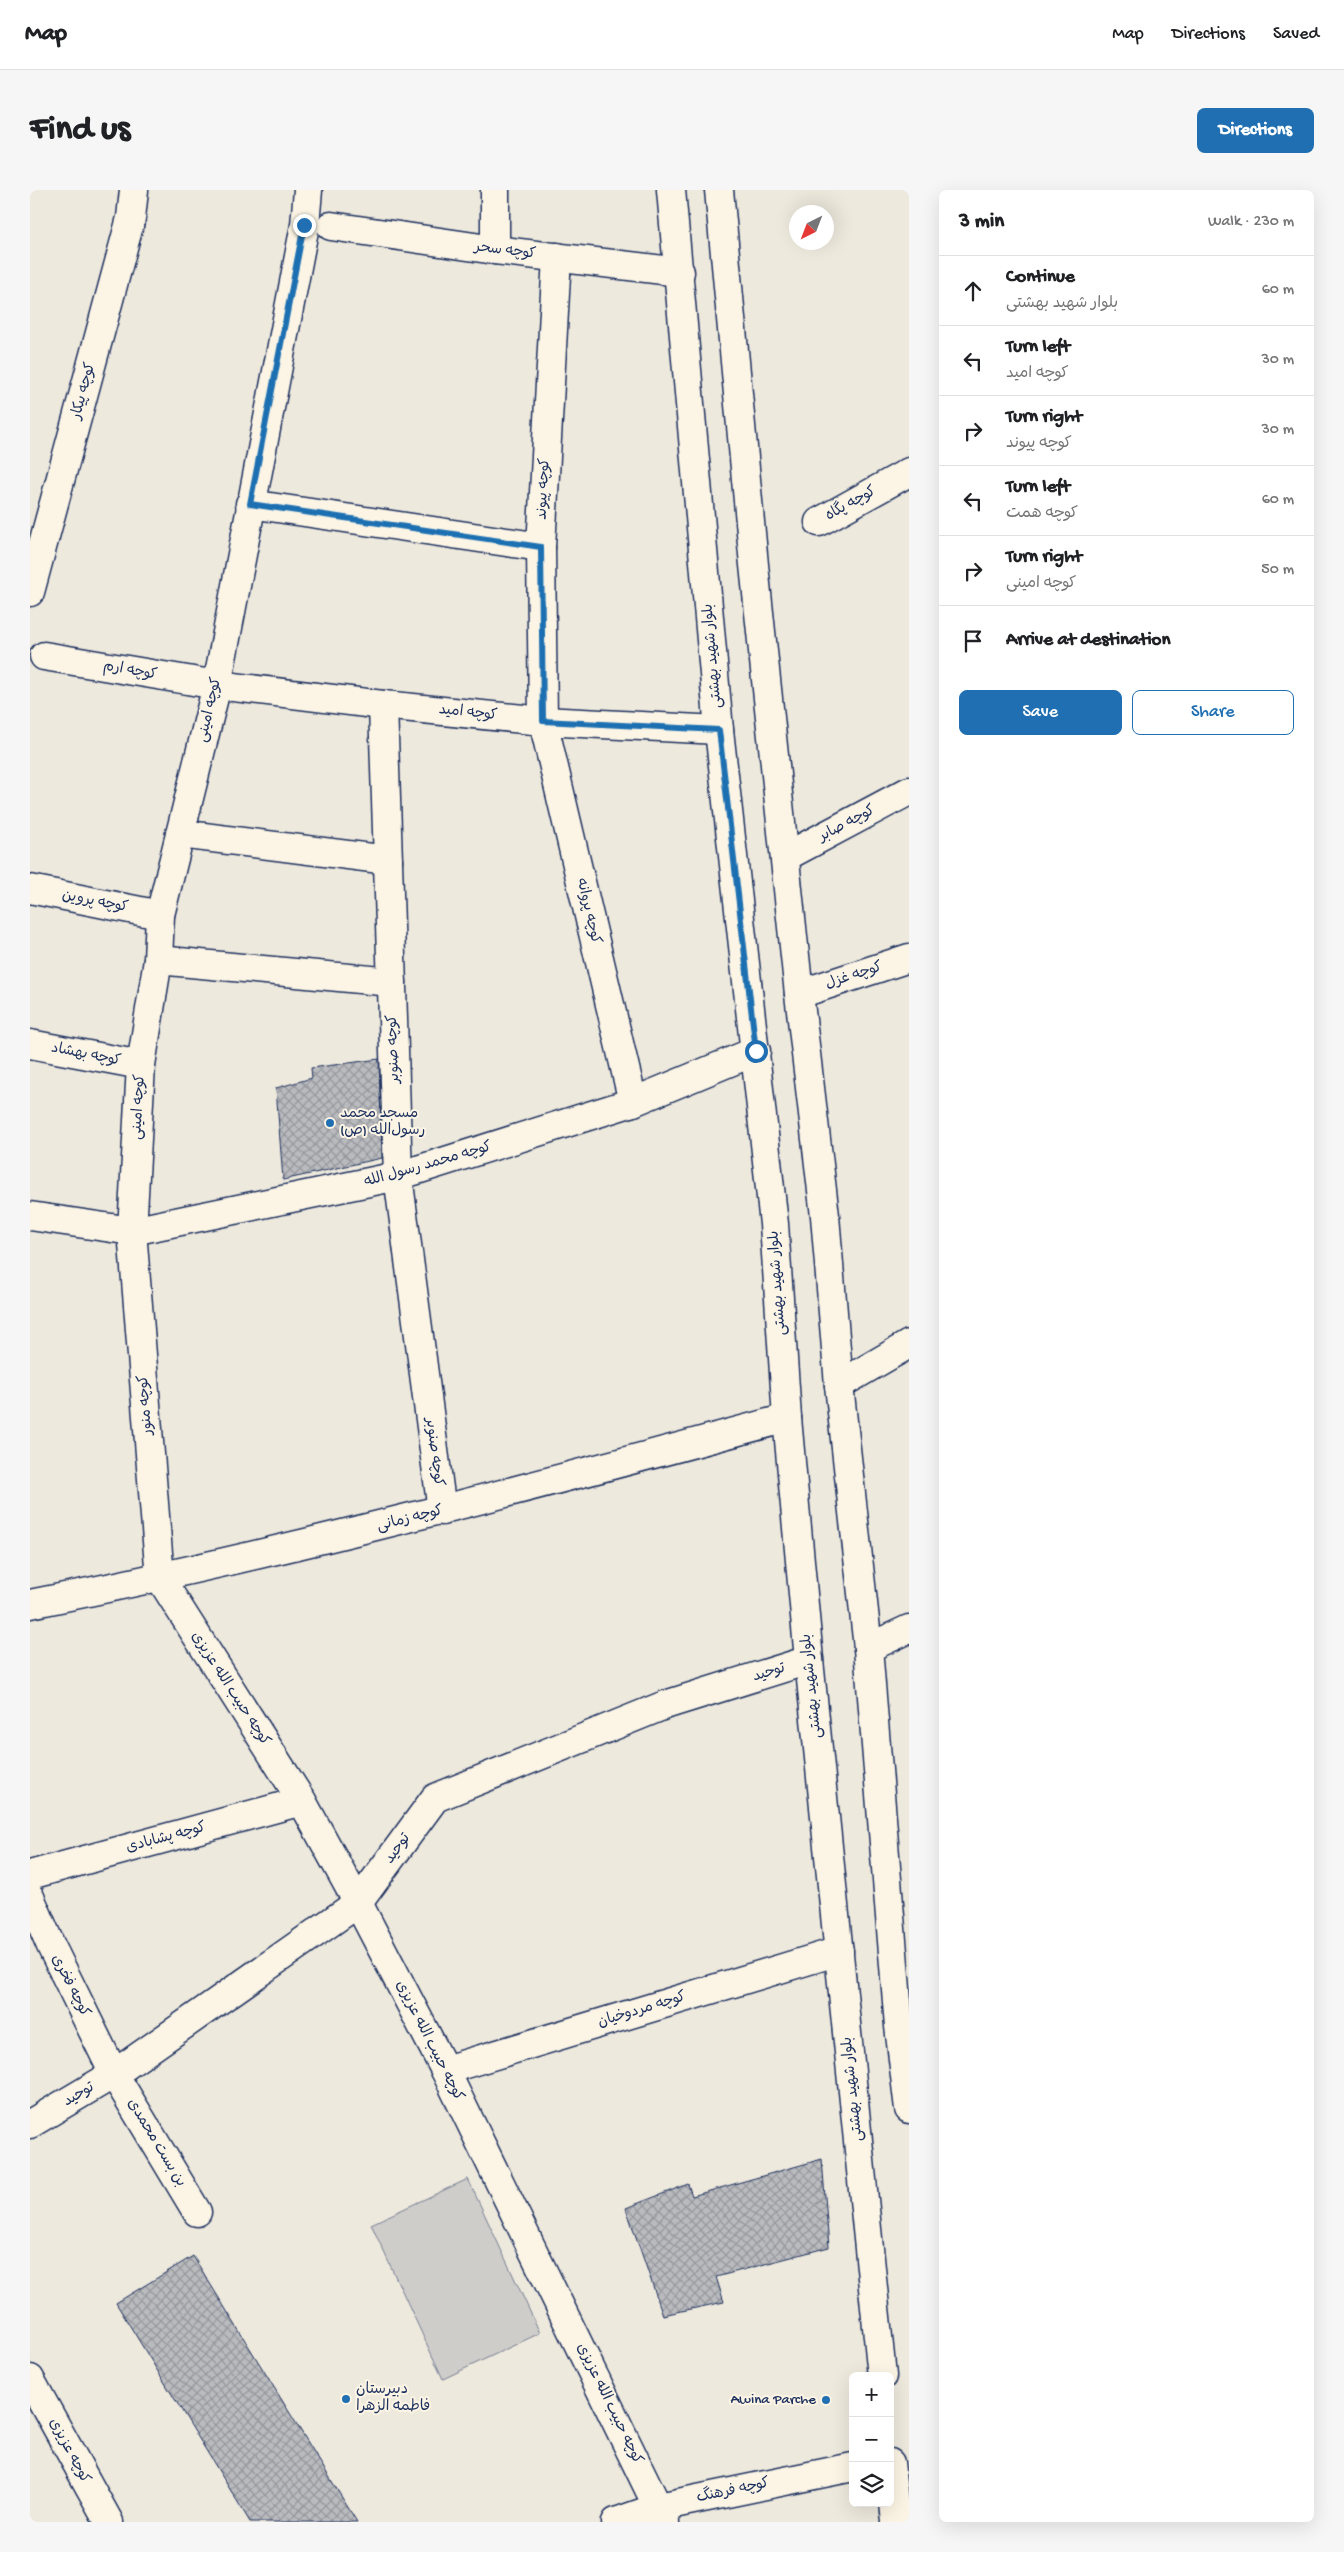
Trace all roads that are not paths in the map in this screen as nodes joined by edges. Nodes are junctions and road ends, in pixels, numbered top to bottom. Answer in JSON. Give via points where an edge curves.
{"nodes":[{"id":1,"x":134,"y":190,"type":"edge"},
{"id":2,"x":308,"y":190,"type":"edge"},
{"id":3,"x":496,"y":190,"type":"edge"},
{"id":4,"x":671,"y":190,"type":"edge"},
{"id":5,"x":719,"y":190,"type":"edge"},
{"id":6,"x":331,"y":226,"type":"dead end"},
{"id":7,"x":495,"y":250,"type":"junction"},
{"id":8,"x":557,"y":257,"type":"junction"},
{"id":9,"x":680,"y":272,"type":"junction"},
{"id":10,"x":909,"y":472,"type":"edge"},
{"id":11,"x":250,"y":504,"type":"junction"},
{"id":12,"x":819,"y":522,"type":"dead end"},
{"id":13,"x":541,"y":547,"type":"junction"},
{"id":14,"x":30,"y":592,"type":"edge"},
{"id":15,"x":44,"y":656,"type":"dead end"},
{"id":16,"x":217,"y":686,"type":"junction"},
{"id":17,"x":383,"y":705,"type":"junction"},
{"id":18,"x":543,"y":721,"type":"junction"},
{"id":19,"x":719,"y":730,"type":"junction"},
{"id":20,"x":909,"y":792,"type":"edge"},
{"id":21,"x":180,"y":834,"type":"junction"},
{"id":22,"x":785,"y":857,"type":"junction"},
{"id":23,"x":388,"y":860,"type":"junction"},
{"id":24,"x":30,"y":889,"type":"edge"},
{"id":25,"x":160,"y":915,"type":"junction"},
{"id":26,"x":909,"y":958,"type":"edge"},
{"id":27,"x":158,"y":960,"type":"junction"},
{"id":28,"x":392,"y":982,"type":"junction"},
{"id":29,"x":799,"y":994,"type":"junction"},
{"id":30,"x":30,"y":1044,"type":"edge"},
{"id":31,"x":756,"y":1051,"type":"junction"},
{"id":32,"x":141,"y":1065,"type":"junction"},
{"id":33,"x":632,"y":1102,"type":"junction"},
{"id":34,"x":398,"y":1176,"type":"junction"},
{"id":35,"x":30,"y":1216,"type":"edge"},
{"id":36,"x":132,"y":1231,"type":"junction"},
{"id":37,"x":909,"y":1344,"type":"edge"},
{"id":38,"x":839,"y":1385,"type":"junction"},
{"id":39,"x":787,"y":1418,"type":"junction"},
{"id":40,"x":442,"y":1511,"type":"junction"},
{"id":41,"x":160,"y":1578,"type":"junction"},
{"id":42,"x":30,"y":1604,"type":"edge"},
{"id":43,"x":909,"y":1629,"type":"edge"},
{"id":44,"x":868,"y":1648,"type":"junction"},
{"id":45,"x":809,"y":1660,"type":"junction"},
{"id":46,"x":302,"y":1801,"type":"junction"},
{"id":47,"x":30,"y":1876,"type":"edge"},
{"id":48,"x":30,"y":1897,"type":"edge"},
{"id":49,"x":358,"y":1903,"type":"junction"},
{"id":50,"x":839,"y":1951,"type":"junction"},
{"id":51,"x":904,"y":2025,"type":"edge"},
{"id":52,"x":445,"y":2070,"type":"junction"},
{"id":53,"x":114,"y":2074,"type":"junction"},
{"id":54,"x":909,"y":2109,"type":"edge"},
{"id":55,"x":30,"y":2124,"type":"edge"},
{"id":56,"x":198,"y":2212,"type":"dead end"},
{"id":57,"x":882,"y":2372,"type":"edge"},
{"id":58,"x":30,"y":2379,"type":"edge"},
{"id":59,"x":849,"y":2467,"type":"edge"},
{"id":60,"x":894,"y":2502,"type":"edge"},
{"id":61,"x":662,"y":2514,"type":"edge"},
{"id":62,"x":109,"y":2522,"type":"edge"},
{"id":63,"x":616,"y":2522,"type":"edge"},
{"id":64,"x":896,"y":2522,"type":"edge"}],
"edges":[{"from":1,"to":14,"type":"street","name":"کوچه پیکار","via":[[131,218]]},
{"from":2,"to":11,"type":"street","name":"کوچه امینی"},
{"from":3,"to":7,"type":"street"},
{"from":4,"to":9,"type":"street","name":"بلوار شهید بهشتی"},
{"from":5,"to":22,"type":"street"},
{"from":6,"to":7,"type":"street","name":"کوچه سحر"},
{"from":7,"to":8,"type":"street","name":"کوچه سحر"},
{"from":8,"to":9,"type":"street","name":"کوچه سحر"},
{"from":8,"to":13,"type":"street","name":"کوچه پیوند"},
{"from":9,"to":19,"type":"street","name":"بلوار شهید بهشتی"},
{"from":10,"to":12,"type":"street","name":"کوچه پگاه"},
{"from":11,"to":13,"type":"street"},
{"from":11,"to":16,"type":"street","name":"کوچه امینی"},
{"from":13,"to":18,"type":"street","name":"کوچه پیوند"},
{"from":15,"to":16,"type":"street","name":"کوچه ارم"},
{"from":16,"to":17,"type":"street","name":"کوچه امید"},
{"from":16,"to":21,"type":"street","name":"کوچه امینی"},
{"from":17,"to":18,"type":"street","name":"کوچه امید"},
{"from":17,"to":23,"type":"street","name":"کوچه صنوبر"},
{"from":18,"to":19,"type":"street","name":"کوچه امید"},
{"from":18,"to":33,"type":"street","name":"کوچه پروانه"},
{"from":19,"to":31,"type":"street","name":"بلوار شهید بهشتی"},
{"from":20,"to":22,"type":"street","name":"کوچه صابر"},
{"from":21,"to":23,"type":"street"},
{"from":21,"to":25,"type":"street","name":"کوچه امینی"},
{"from":22,"to":29,"type":"street"},
{"from":23,"to":28,"type":"street","name":"کوچه صنوبر"},
{"from":24,"to":25,"type":"street","name":"کوچه پروین"},
{"from":25,"to":27,"type":"street","name":"کوچه امینی"},
{"from":26,"to":29,"type":"street","name":"کوچه غزل"},
{"from":27,"to":28,"type":"street"},
{"from":27,"to":32,"type":"street","name":"کوچه امینی"},
{"from":28,"to":34,"type":"street","name":"کوچه صنوبر"},
{"from":29,"to":38,"type":"street","via":[[825,1216]]},
{"from":30,"to":32,"type":"street","name":"کوچه بهشاد"},
{"from":31,"to":33,"type":"street","name":"کوچه محمد رسول الله"},
{"from":31,"to":39,"type":"street","name":"بلوار شهید بهشتی","via":[[774,1224]]},
{"from":32,"to":36,"type":"street","name":"کوچه امینی"},
{"from":33,"to":34,"type":"street","name":"کوچه محمد رسول الله"},
{"from":34,"to":36,"type":"street","name":"کوچه محمد رسول الله"},
{"from":34,"to":40,"type":"street","name":"کوچه صنوبر"},
{"from":35,"to":36,"type":"street","name":"کوچه محمد رسول الله"},
{"from":36,"to":41,"type":"street","name":"کوچه منور"},
{"from":37,"to":38,"type":"street"},
{"from":38,"to":44,"type":"street"},
{"from":39,"to":40,"type":"street","name":"کوچه زمانی"},
{"from":39,"to":45,"type":"street","name":"بلوار شهید بهشتی"},
{"from":40,"to":41,"type":"street","name":"کوچه زمانی"},
{"from":41,"to":42,"type":"street","name":"کوچه زمانی"},
{"from":41,"to":46,"type":"street","name":"کوچه حبیب الله عزیزی"},
{"from":43,"to":44,"type":"street"},
{"from":44,"to":51,"type":"street"},
{"from":45,"to":49,"type":"street","name":"توحید","via":[[665,1705],[435,1798]]},
{"from":45,"to":50,"type":"street","name":"بلوار شهید بهشتی"},
{"from":46,"to":47,"type":"street","name":"کوچه پشابادی"},
{"from":46,"to":49,"type":"street","name":"کوچه حبیب الله عزیزی"},
{"from":48,"to":53,"type":"street","name":"کوچه فخری","via":[[50,1946]]},
{"from":49,"to":52,"type":"street","name":"کوچه حبیب الله عزیزی"},
{"from":49,"to":53,"type":"street","name":"توحید"},
{"from":50,"to":52,"type":"street","name":"کوچه مردوخیان"},
{"from":50,"to":57,"type":"street","name":"بلوار شهید بهشتی"},
{"from":51,"to":54,"type":"street"},
{"from":52,"to":61,"type":"street","name":"کوچه حبیب الله عزیزی"},
{"from":53,"to":55,"type":"street","name":"توحید"},
{"from":53,"to":56,"type":"street","name":"بن بست محمدی"},
{"from":58,"to":62,"type":"street","name":"کوچه عزیزی"},
{"from":59,"to":61,"type":"street","name":"کوچه فرهنگ"},
{"from":60,"to":64,"type":"street"},
{"from":61,"to":63,"type":"street","name":"کوچه فرهنگ"}]}
